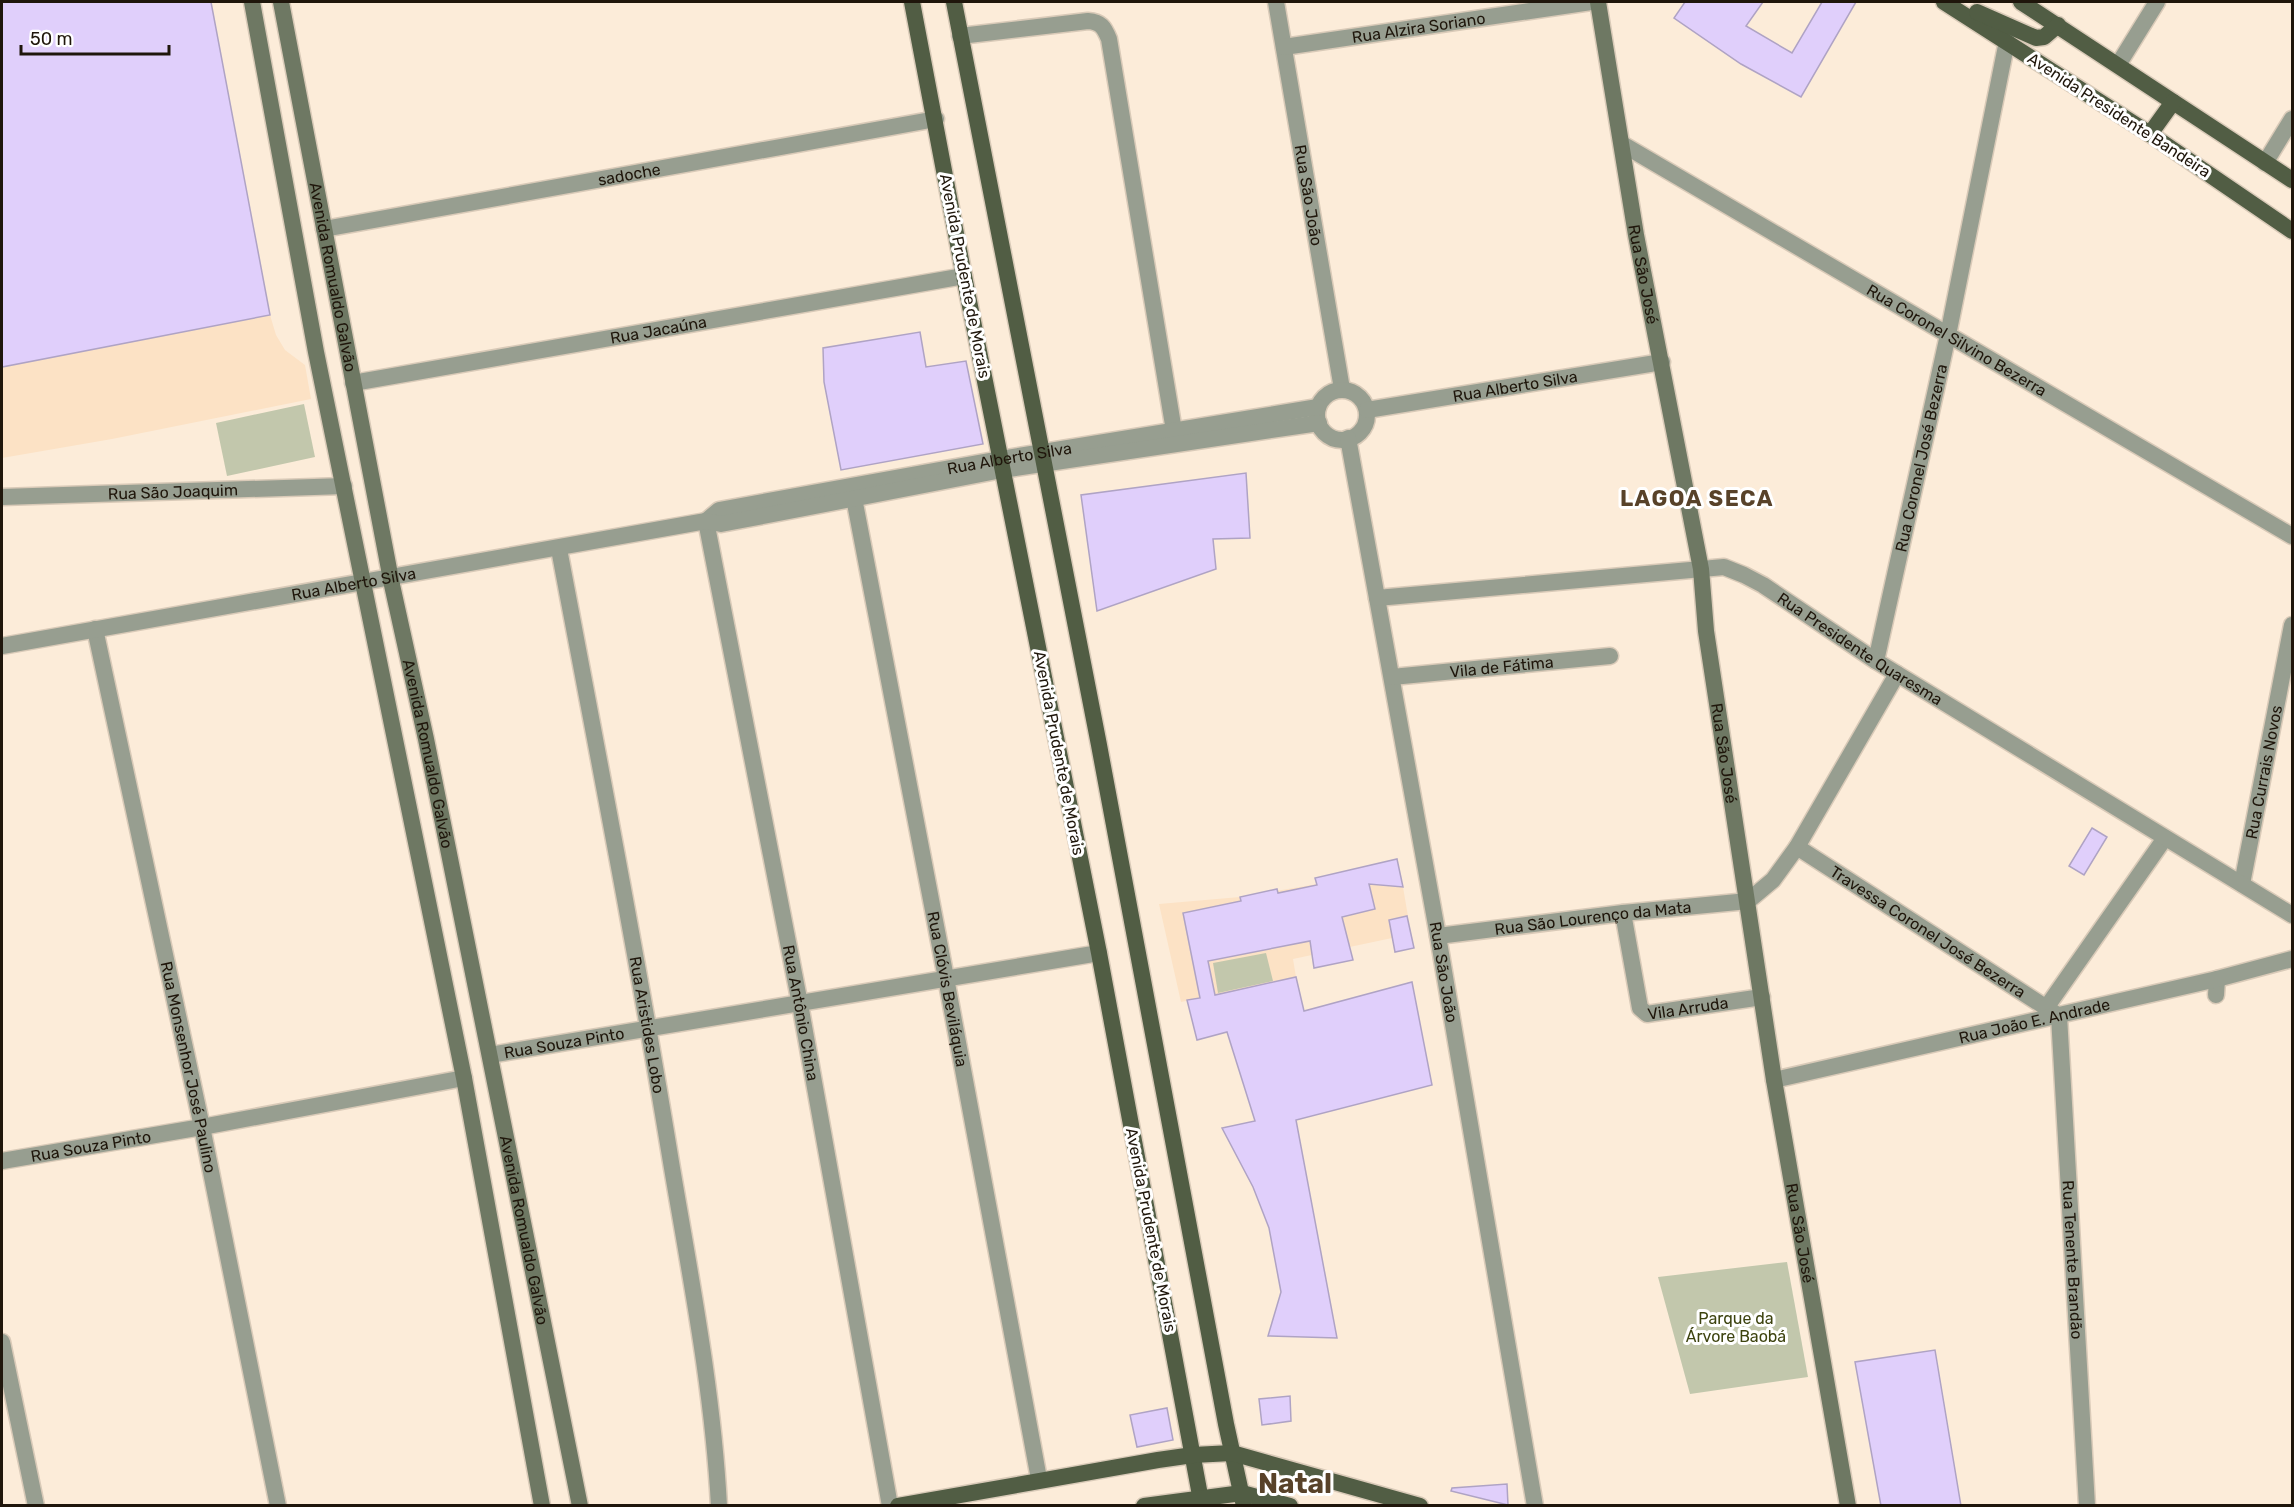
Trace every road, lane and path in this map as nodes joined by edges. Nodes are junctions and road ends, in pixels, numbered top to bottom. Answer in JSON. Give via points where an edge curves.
{"nodes":[{"id":1,"x":252,"y":2,"type":"edge"},
{"id":2,"x":281,"y":2,"type":"edge"},
{"id":3,"x":912,"y":2,"type":"edge"},
{"id":4,"x":954,"y":2,"type":"edge"},
{"id":5,"x":1276,"y":2,"type":"edge"},
{"id":6,"x":1591,"y":2,"type":"edge"},
{"id":7,"x":1598,"y":2,"type":"edge"},
{"id":8,"x":1944,"y":2,"type":"edge"},
{"id":9,"x":1954,"y":2,"type":"edge"},
{"id":10,"x":2020,"y":2,"type":"edge"},
{"id":11,"x":2157,"y":2,"type":"edge"},
{"id":12,"x":2058,"y":25,"type":"junction"},
{"id":13,"x":960,"y":36,"type":"junction"},
{"id":14,"x":2007,"y":41,"type":"junction"},
{"id":15,"x":1284,"y":47,"type":"junction"},
{"id":16,"x":2118,"y":65,"type":"junction"},
{"id":17,"x":2173,"y":102,"type":"junction"},
{"id":18,"x":936,"y":119,"type":"junction"},
{"id":19,"x":2292,"y":119,"type":"edge"},
{"id":20,"x":2150,"y":134,"type":"junction"},
{"id":21,"x":1622,"y":144,"type":"junction"},
{"id":22,"x":2265,"y":163,"type":"junction"},
{"id":23,"x":2292,"y":180,"type":"edge"},
{"id":24,"x":324,"y":229,"type":"junction"},
{"id":25,"x":2292,"y":231,"type":"edge"},
{"id":26,"x":964,"y":276,"type":"junction"},
{"id":27,"x":1948,"y":334,"type":"junction"},
{"id":28,"x":1662,"y":362,"type":"junction"},
{"id":29,"x":353,"y":383,"type":"junction"},
{"id":30,"x":1342,"y":389,"type":"junction"},
{"id":31,"x":1367,"y":410,"type":"junction"},
{"id":32,"x":1318,"y":415,"type":"junction"},
{"id":33,"x":1175,"y":437,"type":"junction"},
{"id":34,"x":1348,"y":438,"type":"junction"},
{"id":35,"x":1042,"y":458,"type":"junction"},
{"id":36,"x":1001,"y":464,"type":"junction"},
{"id":37,"x":344,"y":486,"type":"junction"},
{"id":38,"x":2,"y":497,"type":"edge"},
{"id":39,"x":854,"y":498,"type":"junction"},
{"id":40,"x":706,"y":521,"type":"junction"},
{"id":41,"x":2292,"y":536,"type":"edge"},
{"id":42,"x":560,"y":549,"type":"junction"},
{"id":43,"x":1701,"y":569,"type":"junction"},
{"id":44,"x":391,"y":577,"type":"junction"},
{"id":45,"x":363,"y":583,"type":"junction"},
{"id":46,"x":1377,"y":598,"type":"junction"},
{"id":47,"x":2292,"y":626,"type":"edge"},
{"id":48,"x":95,"y":629,"type":"junction"},
{"id":49,"x":2,"y":646,"type":"edge"},
{"id":50,"x":1610,"y":656,"type":"dead end"},
{"id":51,"x":1876,"y":661,"type":"junction"},
{"id":52,"x":1897,"y":674,"type":"junction"},
{"id":53,"x":1392,"y":677,"type":"junction"},
{"id":54,"x":2165,"y":837,"type":"junction"},
{"id":55,"x":1797,"y":846,"type":"junction"},
{"id":56,"x":2242,"y":884,"type":"junction"},
{"id":57,"x":1748,"y":901,"type":"junction"},
{"id":58,"x":1623,"y":913,"type":"junction"},
{"id":59,"x":2292,"y":915,"type":"edge"},
{"id":60,"x":1438,"y":936,"type":"junction"},
{"id":61,"x":1099,"y":954,"type":"junction"},
{"id":62,"x":2292,"y":959,"type":"edge"},
{"id":63,"x":946,"y":978,"type":"junction"},
{"id":64,"x":1762,"y":997,"type":"junction"},
{"id":65,"x":800,"y":1004,"type":"junction"},
{"id":66,"x":2052,"y":1012,"type":"junction"},
{"id":67,"x":649,"y":1029,"type":"junction"},
{"id":68,"x":490,"y":1055,"type":"junction"},
{"id":69,"x":464,"y":1078,"type":"junction"},
{"id":70,"x":1774,"y":1080,"type":"junction"},
{"id":71,"x":202,"y":1127,"type":"junction"},
{"id":72,"x":2,"y":1161,"type":"edge"},
{"id":73,"x":2,"y":1342,"type":"edge"},
{"id":74,"x":1232,"y":1453,"type":"junction"},
{"id":75,"x":1193,"y":1455,"type":"junction"},
{"id":76,"x":1039,"y":1479,"type":"junction"},
{"id":77,"x":1243,"y":1499,"type":"edge"},
{"id":78,"x":1201,"y":1502,"type":"edge"},
{"id":79,"x":36,"y":1506,"type":"edge"},
{"id":80,"x":278,"y":1506,"type":"edge"},
{"id":81,"x":542,"y":1506,"type":"edge"},
{"id":82,"x":580,"y":1506,"type":"edge"},
{"id":83,"x":719,"y":1506,"type":"edge"},
{"id":84,"x":890,"y":1506,"type":"edge"},
{"id":85,"x":897,"y":1506,"type":"edge"},
{"id":86,"x":1144,"y":1506,"type":"edge"},
{"id":87,"x":1290,"y":1506,"type":"edge"},
{"id":88,"x":1420,"y":1506,"type":"edge"},
{"id":89,"x":1535,"y":1506,"type":"edge"},
{"id":90,"x":1848,"y":1506,"type":"edge"},
{"id":91,"x":2087,"y":1506,"type":"edge"}],
"edges":[{"from":1,"to":37,"type":"main road","name":"Avenida Romualdo Galvão"},
{"from":2,"to":24,"type":"main road","name":"Avenida Romualdo Galvão"},
{"from":3,"to":18,"type":"main road","name":"Avenida Prudente de Morais"},
{"from":4,"to":13,"type":"main road"},
{"from":5,"to":15,"type":"street","name":"Rua São João"},
{"from":6,"to":15,"type":"street","name":"Rua Alzira Soriano"},
{"from":7,"to":21,"type":"main road","name":"Rua São José"},
{"from":8,"to":14,"type":"main road","name":"Avenida Presidente Bandeira"},
{"from":9,"to":12,"type":"main road","via":[[2036,38],[2044,37]]},
{"from":10,"to":12,"type":"main road"},
{"from":11,"to":16,"type":"street"},
{"from":12,"to":16,"type":"main road"},
{"from":13,"to":33,"type":"street","via":[[1088,21],[1097,21],[1105,28]]},
{"from":13,"to":35,"type":"main road"},
{"from":14,"to":20,"type":"main road","name":"Avenida Presidente Bandeira"},
{"from":14,"to":27,"type":"street","name":"Rua Coronel José Bezerra"},
{"from":15,"to":30,"type":"street","name":"Rua São João"},
{"from":16,"to":17,"type":"main road"},
{"from":17,"to":20,"type":"main road"},
{"from":17,"to":22,"type":"main road"},
{"from":18,"to":24,"type":"street","name":"sadoche"},
{"from":18,"to":26,"type":"main road","name":"Avenida Prudente de Morais"},
{"from":19,"to":22,"type":"street"},
{"from":20,"to":25,"type":"main road","name":"Avenida Presidente Bandeira"},
{"from":21,"to":27,"type":"street","name":"Rua Coronel Silvino Bezerra"},
{"from":21,"to":28,"type":"main road","name":"Rua São José"},
{"from":22,"to":23,"type":"main road"},
{"from":24,"to":29,"type":"main road","name":"Avenida Romualdo Galvão"},
{"from":26,"to":29,"type":"street","name":"Rua Jacaúna"},
{"from":26,"to":36,"type":"main road","name":"Avenida Prudente de Morais"},
{"from":27,"to":41,"type":"street","name":"Rua Coronel Silvino Bezerra"},
{"from":27,"to":51,"type":"street","name":"Rua Coronel José Bezerra"},
{"from":28,"to":31,"type":"street","name":"Rua Alberto Silva"},
{"from":28,"to":43,"type":"main road","name":"Rua São José"},
{"from":29,"to":44,"type":"main road","name":"Avenida Romualdo Galvão"},
{"from":30,"to":31,"type":"street","via":[[1359,396]]},
{"from":30,"to":32,"type":"street","via":[[1328,394]]},
{"from":31,"to":34,"type":"street","via":[[1364,427]]},
{"from":32,"to":33,"type":"street","name":"Rua Alberto Silva"},
{"from":32,"to":34,"type":"street","via":[[1329,436]]},
{"from":33,"to":35,"type":"street","name":"Rua Alberto Silva"},
{"from":34,"to":46,"type":"street","name":"Rua São João"},
{"from":35,"to":36,"type":"street","name":"Rua Alberto Silva"},
{"from":35,"to":74,"type":"main road"},
{"from":36,"to":39,"type":"street","name":"Rua Alberto Silva"},
{"from":36,"to":40,"type":"street","name":"Rua Alberto Silva","via":[[719,510]]},
{"from":36,"to":61,"type":"main road","name":"Avenida Prudente de Morais"},
{"from":37,"to":38,"type":"street","name":"Rua São Joaquim"},
{"from":37,"to":45,"type":"main road","name":"Avenida Romualdo Galvão"},
{"from":39,"to":40,"type":"street","name":"Rua Alberto Silva","via":[[721,524]]},
{"from":39,"to":63,"type":"street","name":"Rua Clóvis Beviláquia"},
{"from":40,"to":42,"type":"street","name":"Rua Alberto Silva"},
{"from":40,"to":65,"type":"street","name":"Rua Antônio China"},
{"from":42,"to":44,"type":"street","name":"Rua Alberto Silva"},
{"from":42,"to":67,"type":"street","name":"Rua Aristides Lobo"},
{"from":43,"to":46,"type":"street","name":"Rua Presidente Quaresma"},
{"from":43,"to":51,"type":"street","name":"Rua Presidente Quaresma","via":[[1724,567],[1744,575]]},
{"from":43,"to":57,"type":"main road","name":"Rua São José","via":[[1706,631]]},
{"from":44,"to":45,"type":"street","name":"Rua Alberto Silva"},
{"from":44,"to":68,"type":"main road","name":"Avenida Romualdo Galvão"},
{"from":45,"to":48,"type":"street","name":"Rua Alberto Silva"},
{"from":45,"to":69,"type":"main road","name":"Avenida Romualdo Galvão"},
{"from":46,"to":53,"type":"street","name":"Rua São João"},
{"from":47,"to":56,"type":"street","name":"Rua Currais Novos"},
{"from":48,"to":49,"type":"street","name":"Rua Alberto Silva"},
{"from":48,"to":71,"type":"street","name":"Rua Monsenhor José Paulino"},
{"from":50,"to":53,"type":"street","name":"Vila de Fátima"},
{"from":51,"to":52,"type":"street","name":"Rua Presidente Quaresma"},
{"from":52,"to":54,"type":"street","name":"Rua Presidente Quaresma"},
{"from":52,"to":55,"type":"street"},
{"from":53,"to":60,"type":"street","name":"Rua São João"},
{"from":54,"to":56,"type":"street","name":"Rua Presidente Quaresma"},
{"from":54,"to":66,"type":"street"},
{"from":55,"to":57,"type":"street","via":[[1773,880]]},
{"from":55,"to":66,"type":"street","name":"Travessa Coronel José Bezerra"},
{"from":56,"to":59,"type":"street","name":"Rua Presidente Quaresma"},
{"from":57,"to":58,"type":"street","name":"Rua São Lourenço da Mata"},
{"from":57,"to":64,"type":"main road","name":"Rua São José"},
{"from":58,"to":60,"type":"street","name":"Rua São Lourenço da Mata"},
{"from":58,"to":64,"type":"street","name":"Vila Arruda","via":[[1640,1008],[1647,1014]]},
{"from":60,"to":89,"type":"street","name":"Rua São João"},
{"from":61,"to":63,"type":"street","name":"Rua Souza Pinto"},
{"from":61,"to":75,"type":"main road","name":"Avenida Prudente de Morais"},
{"from":62,"to":66,"type":"street","name":"Rua João E. Andrade","via":[[2216,987]]},
{"from":63,"to":65,"type":"street","name":"Rua Souza Pinto"},
{"from":63,"to":76,"type":"street","name":"Rua Clóvis Beviláquia"},
{"from":64,"to":70,"type":"main road","name":"Rua São José"},
{"from":65,"to":67,"type":"street","name":"Rua Souza Pinto"},
{"from":65,"to":84,"type":"street","name":"Rua Antônio China"},
{"from":66,"to":70,"type":"street","name":"Rua João E. Andrade"},
{"from":66,"to":91,"type":"street","name":"Rua Tenente Brandão"},
{"from":67,"to":68,"type":"street","name":"Rua Souza Pinto"},
{"from":67,"to":83,"type":"street","name":"Rua Aristides Lobo","via":[[706,1369]]},
{"from":68,"to":82,"type":"main road","name":"Avenida Romualdo Galvão"},
{"from":69,"to":71,"type":"street","name":"Rua Souza Pinto"},
{"from":69,"to":81,"type":"main road","name":"Avenida Romualdo Galvão"},
{"from":70,"to":90,"type":"main road","name":"Rua São José"},
{"from":71,"to":72,"type":"street","name":"Rua Souza Pinto"},
{"from":71,"to":80,"type":"street","name":"Rua Monsenhor José Paulino"},
{"from":73,"to":79,"type":"street"},
{"from":74,"to":75,"type":"main road"},
{"from":74,"to":77,"type":"main road"},
{"from":74,"to":88,"type":"main road"},
{"from":75,"to":76,"type":"main road"},
{"from":75,"to":78,"type":"main road","name":"Avenida Prudente de Morais"},
{"from":76,"to":85,"type":"main road"},
{"from":77,"to":78,"type":"main road"},
{"from":77,"to":87,"type":"main road"},
{"from":78,"to":86,"type":"main road"}]}
